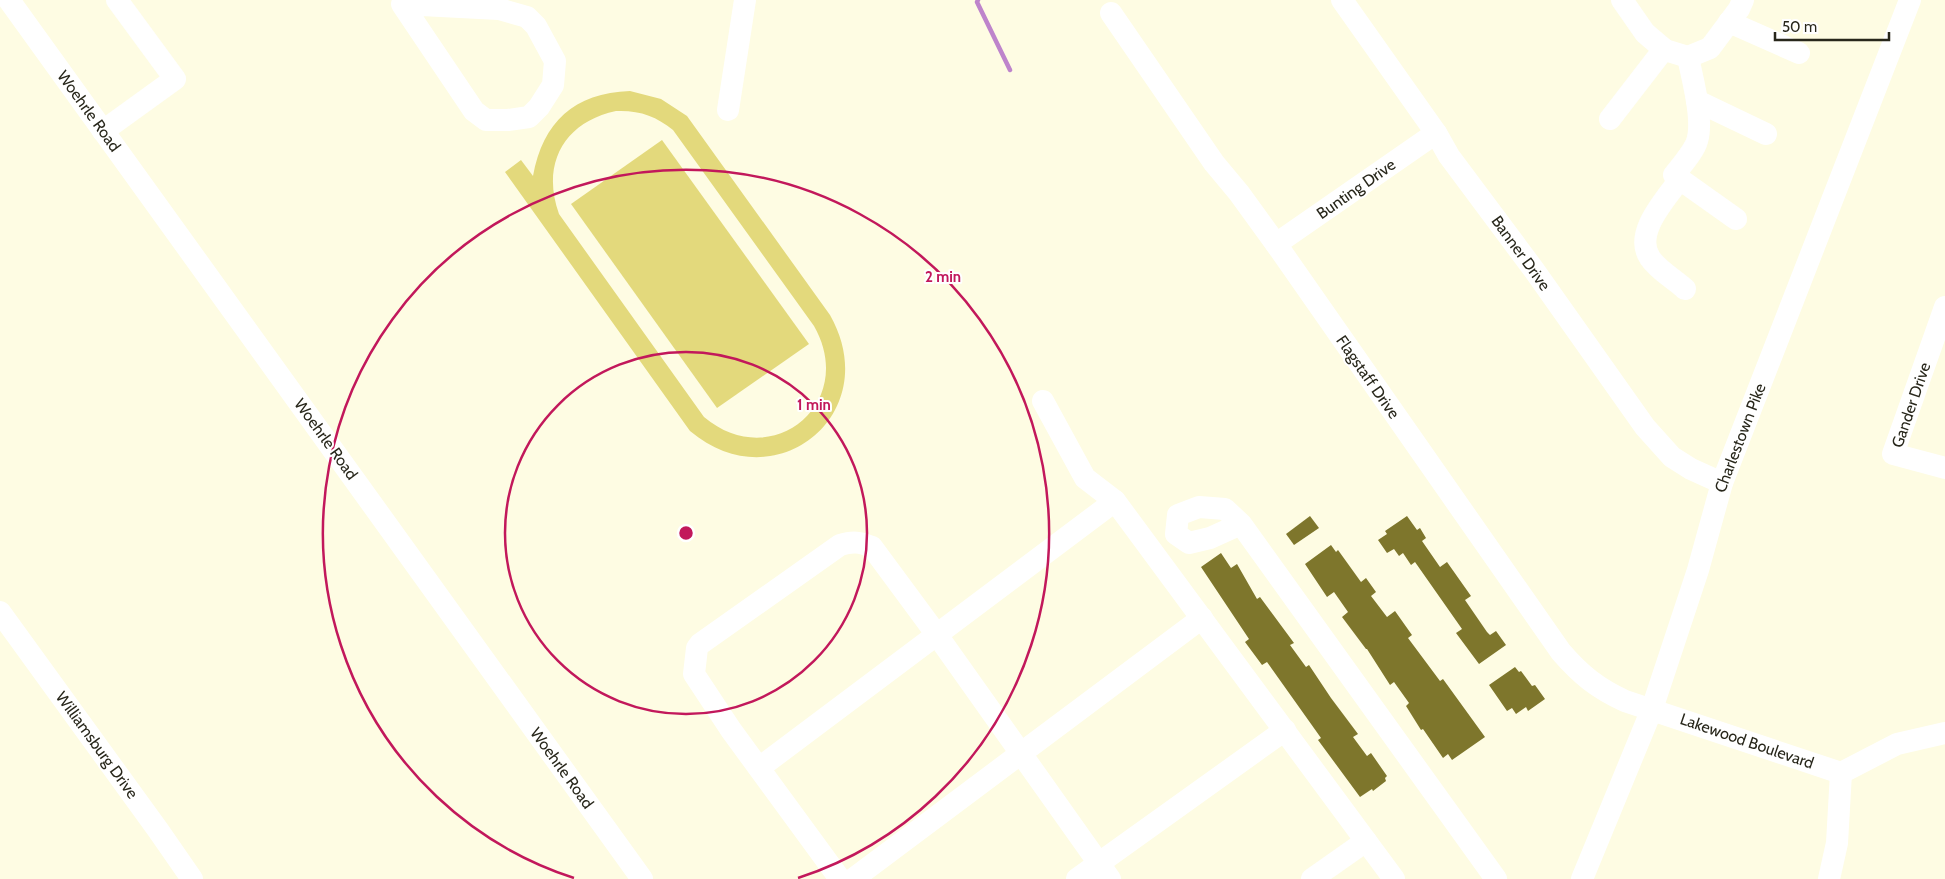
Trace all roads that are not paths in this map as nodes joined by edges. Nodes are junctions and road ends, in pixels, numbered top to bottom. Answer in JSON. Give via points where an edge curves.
{"nodes":[{"id":1,"x":9,"y":0,"type":"edge"},
{"id":2,"x":118,"y":0,"type":"edge"},
{"id":3,"x":746,"y":0,"type":"edge"},
{"id":4,"x":1342,"y":0,"type":"edge"},
{"id":5,"x":1622,"y":0,"type":"edge"},
{"id":6,"x":1742,"y":0,"type":"edge"},
{"id":7,"x":1910,"y":0,"type":"edge"},
{"id":8,"x":400,"y":2,"type":"edge"},
{"id":9,"x":1111,"y":13,"type":"dead end"},
{"id":10,"x":1730,"y":22,"type":"junction"},
{"id":11,"x":1664,"y":49,"type":"junction"},
{"id":12,"x":1799,"y":52,"type":"dead end"},
{"id":13,"x":1688,"y":56,"type":"junction"},
{"id":14,"x":1697,"y":101,"type":"junction"},
{"id":15,"x":728,"y":110,"type":"dead end"},
{"id":16,"x":1610,"y":119,"type":"dead end"},
{"id":17,"x":103,"y":130,"type":"junction"},
{"id":18,"x":1436,"y":133,"type":"junction"},
{"id":19,"x":1766,"y":134,"type":"dead end"},
{"id":20,"x":1680,"y":179,"type":"junction"},
{"id":21,"x":1736,"y":219,"type":"dead end"},
{"id":22,"x":1276,"y":244,"type":"junction"},
{"id":23,"x":1685,"y":289,"type":"dead end"},
{"id":24,"x":1945,"y":307,"type":"edge"},
{"id":25,"x":1043,"y":401,"type":"dead end"},
{"id":26,"x":1945,"y":468,"type":"edge"},
{"id":27,"x":1722,"y":483,"type":"junction"},
{"id":28,"x":1115,"y":500,"type":"junction"},
{"id":29,"x":1241,"y":524,"type":"dead end"},
{"id":30,"x":0,"y":612,"type":"edge"},
{"id":31,"x":1202,"y":618,"type":"junction"},
{"id":32,"x":937,"y":635,"type":"junction"},
{"id":33,"x":1652,"y":709,"type":"junction"},
{"id":34,"x":1285,"y":730,"type":"junction"},
{"id":35,"x":1945,"y":734,"type":"edge"},
{"id":36,"x":1020,"y":754,"type":"junction"},
{"id":37,"x":759,"y":768,"type":"junction"},
{"id":38,"x":1841,"y":773,"type":"junction"},
{"id":39,"x":1366,"y":841,"type":"junction"},
{"id":40,"x":1104,"y":871,"type":"edge"},
{"id":41,"x":192,"y":879,"type":"edge"},
{"id":42,"x":642,"y":879,"type":"edge"},
{"id":43,"x":840,"y":879,"type":"edge"},
{"id":44,"x":853,"y":879,"type":"edge"},
{"id":45,"x":1077,"y":879,"type":"edge"},
{"id":46,"x":1312,"y":879,"type":"edge"},
{"id":47,"x":1394,"y":879,"type":"edge"},
{"id":48,"x":1496,"y":879,"type":"edge"},
{"id":49,"x":1582,"y":879,"type":"edge"},
{"id":50,"x":1829,"y":879,"type":"edge"}],
"edges":[{"from":1,"to":17,"type":"street","name":"Woehrle Road"},
{"from":2,"to":17,"type":"street","via":[[175,79]]},
{"from":3,"to":15,"type":"street"},
{"from":4,"to":18,"type":"street","name":"Banner Drive"},
{"from":5,"to":11,"type":"street","via":[[1645,33]]},
{"from":6,"to":10,"type":"street"},
{"from":7,"to":27,"type":"street","name":"Charlestown Pike"},
{"from":8,"to":8,"type":"street","via":[[474,111],[486,120],[508,120],[529,117],[539,107],[553,85],[554,61],[536,26],[527,17],[499,9]]},
{"from":9,"to":22,"type":"street","name":"Flagstaff Drive","via":[[1214,163]]},
{"from":10,"to":12,"type":"street"},
{"from":10,"to":13,"type":"street","via":[[1710,48]]},
{"from":11,"to":13,"type":"street"},
{"from":11,"to":16,"type":"street"},
{"from":13,"to":14,"type":"street"},
{"from":14,"to":19,"type":"street"},
{"from":14,"to":20,"type":"street","via":[[1699,132],[1696,146],[1674,175]]},
{"from":17,"to":42,"type":"street","name":"Woehrle Road"},
{"from":18,"to":22,"type":"street","name":"Bunting Drive"},
{"from":18,"to":27,"type":"street","name":"Banner Drive","via":[[1449,156],[1645,427],[1672,456]]},
{"from":20,"to":21,"type":"street"},
{"from":20,"to":23,"type":"street","via":[[1647,227],[1645,242],[1649,257]]},
{"from":22,"to":33,"type":"street","name":"Flagstaff Drive","via":[[1561,652],[1604,692]]},
{"from":24,"to":26,"type":"street","name":"Gander Drive","via":[[1892,454]]},
{"from":25,"to":28,"type":"street","via":[[1085,478]]},
{"from":27,"to":33,"type":"street","name":"Charlestown Pike","via":[[1698,570]]},
{"from":28,"to":31,"type":"street"},
{"from":28,"to":32,"type":"street"},
{"from":29,"to":48,"type":"street"},
{"from":30,"to":41,"type":"street","name":"Williamsburg Drive"},
{"from":31,"to":34,"type":"street"},
{"from":31,"to":36,"type":"street"},
{"from":32,"to":36,"type":"street"},
{"from":32,"to":37,"type":"street"},
{"from":32,"to":37,"type":"street","via":[[872,547],[851,542],[840,545],[700,644],[694,674]]},
{"from":33,"to":38,"type":"street","name":"Lakewood Boulevard"},
{"from":33,"to":49,"type":"street","name":"Charlestown Pike"},
{"from":34,"to":39,"type":"street"},
{"from":34,"to":40,"type":"street"},
{"from":35,"to":38,"type":"street","via":[[1897,744]]},
{"from":36,"to":40,"type":"street"},
{"from":36,"to":44,"type":"street"},
{"from":37,"to":43,"type":"street"},
{"from":38,"to":50,"type":"street","via":[[1837,843]]},
{"from":39,"to":46,"type":"street"},
{"from":39,"to":47,"type":"street"},
{"from":40,"to":45,"type":"street"}]}
